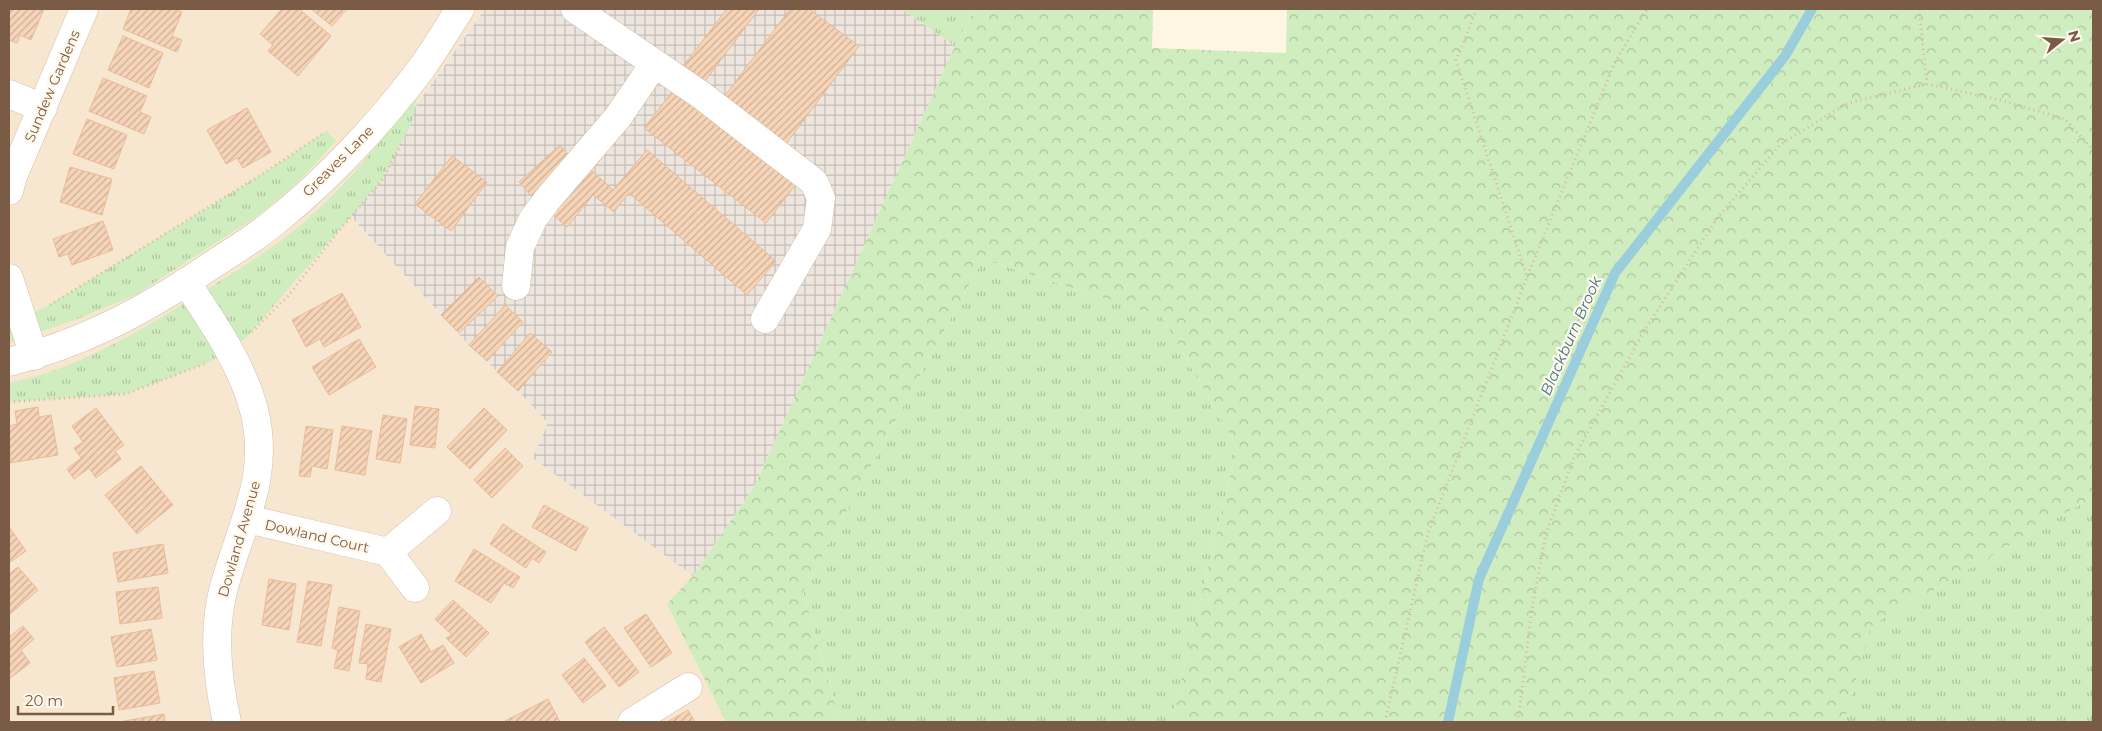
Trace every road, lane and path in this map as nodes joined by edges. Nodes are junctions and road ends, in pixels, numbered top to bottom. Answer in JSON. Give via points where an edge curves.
{"nodes":[{"id":1,"x":84,"y":9,"type":"edge"},
{"id":2,"x":460,"y":9,"type":"edge"},
{"id":3,"x":575,"y":9,"type":"edge"},
{"id":4,"x":1477,"y":9,"type":"edge"},
{"id":5,"x":1647,"y":9,"type":"edge"},
{"id":6,"x":1919,"y":9,"type":"edge"},
{"id":7,"x":654,"y":64,"type":"junction"},
{"id":8,"x":1927,"y":84,"type":"junction"},
{"id":9,"x":9,"y":94,"type":"edge"},
{"id":10,"x":43,"y":108,"type":"junction"},
{"id":11,"x":327,"y":131,"type":"dead end"},
{"id":12,"x":404,"y":138,"type":"dead end"},
{"id":13,"x":2093,"y":150,"type":"edge"},
{"id":14,"x":9,"y":190,"type":"edge"},
{"id":15,"x":1528,"y":277,"type":"junction"},
{"id":16,"x":9,"y":278,"type":"edge"},
{"id":17,"x":186,"y":282,"type":"junction"},
{"id":18,"x":516,"y":286,"type":"dead end"},
{"id":19,"x":765,"y":319,"type":"dead end"},
{"id":20,"x":22,"y":321,"type":"junction"},
{"id":21,"x":228,"y":351,"type":"junction"},
{"id":22,"x":21,"y":359,"type":"edge"},
{"id":23,"x":9,"y":402,"type":"edge"},
{"id":24,"x":437,"y":511,"type":"dead end"},
{"id":25,"x":247,"y":519,"type":"junction"},
{"id":26,"x":388,"y":552,"type":"junction"},
{"id":27,"x":415,"y":588,"type":"dead end"},
{"id":28,"x":688,"y":688,"type":"dead end"},
{"id":29,"x":227,"y":722,"type":"edge"},
{"id":30,"x":632,"y":722,"type":"edge"},
{"id":31,"x":1385,"y":722,"type":"edge"},
{"id":32,"x":1518,"y":722,"type":"edge"}],
"edges":[{"from":1,"to":10,"type":"street","name":"Sundew Gardens"},
{"from":2,"to":17,"type":"street","name":"Greaves Lane","via":[[421,69],[328,175],[271,225]]},
{"from":3,"to":7,"type":"street"},
{"from":4,"to":15,"type":"path","via":[[1456,60]]},
{"from":5,"to":15,"type":"path","via":[[1615,62]]},
{"from":6,"to":8,"type":"path"},
{"from":7,"to":18,"type":"street","via":[[618,117],[533,220],[520,247]]},
{"from":7,"to":19,"type":"street","via":[[814,182],[821,198],[817,229]]},
{"from":8,"to":13,"type":"path","via":[[2000,100],[2065,120]]},
{"from":8,"to":32,"type":"path","via":[[1848,103],[1781,144],[1718,217],[1646,328],[1574,457],[1546,534],[1532,608]]},
{"from":9,"to":10,"type":"street"},
{"from":10,"to":14,"type":"street","name":"Sundew Gardens"},
{"from":11,"to":20,"type":"path"},
{"from":12,"to":21,"type":"path","via":[[383,179],[288,296]]},
{"from":15,"to":31,"type":"path","via":[[1428,533]]},
{"from":16,"to":20,"type":"street"},
{"from":17,"to":21,"type":"street","name":"Dowland Avenue"},
{"from":17,"to":22,"type":"street","name":"Greaves Lane","via":[[120,322],[82,339]]},
{"from":20,"to":22,"type":"street"},
{"from":21,"to":23,"type":"path","via":[[207,363],[126,394]]},
{"from":21,"to":25,"type":"street","name":"Dowland Avenue","via":[[244,382],[258,433],[256,489]]},
{"from":24,"to":26,"type":"street","name":"Dowland Court"},
{"from":25,"to":26,"type":"street","name":"Dowland Court"},
{"from":25,"to":29,"type":"street","name":"Dowland Avenue","via":[[224,587],[218,618],[216,659]]},
{"from":26,"to":27,"type":"street","name":"Dowland Court"},
{"from":28,"to":30,"type":"street"}]}
